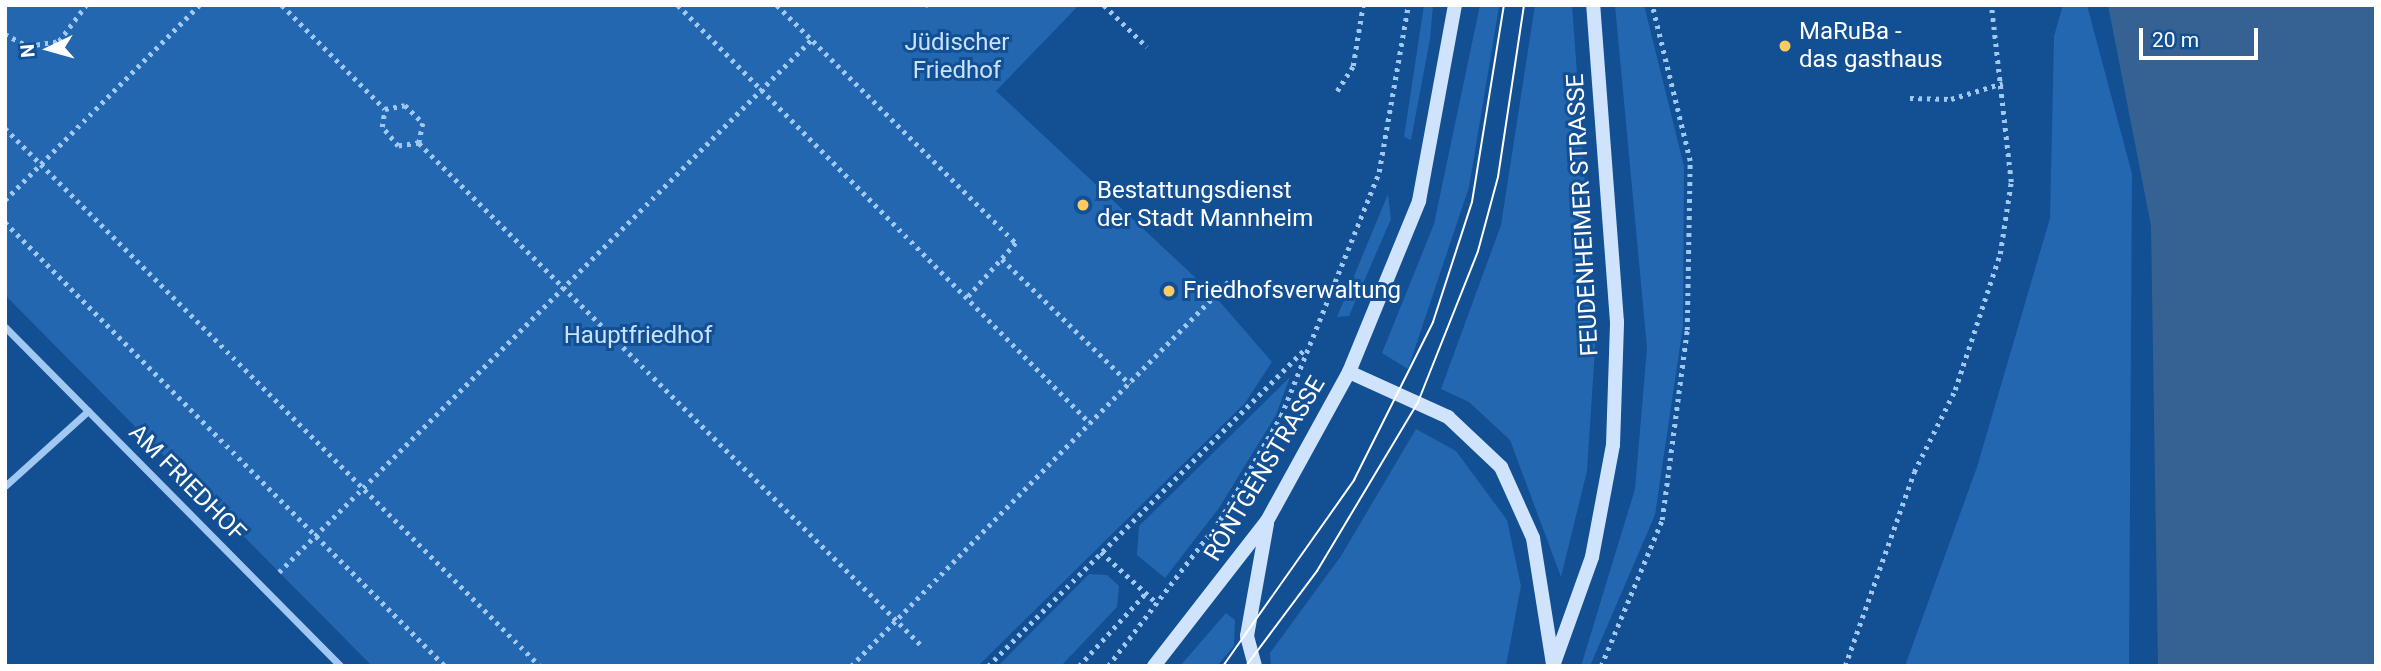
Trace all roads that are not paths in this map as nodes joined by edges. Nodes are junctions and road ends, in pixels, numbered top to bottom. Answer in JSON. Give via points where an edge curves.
{"nodes":[{"id":1,"x":1455,"y":5,"type":"edge"},
{"id":2,"x":1593,"y":5,"type":"edge"},
{"id":3,"x":5,"y":327,"type":"edge"},
{"id":4,"x":1349,"y":372,"type":"junction"},
{"id":5,"x":88,"y":411,"type":"junction"},
{"id":6,"x":5,"y":486,"type":"edge"},
{"id":7,"x":1267,"y":521,"type":"junction"},
{"id":8,"x":1554,"y":665,"type":"edge"},
{"id":9,"x":341,"y":666,"type":"edge"},
{"id":10,"x":1154,"y":666,"type":"edge"},
{"id":11,"x":1255,"y":666,"type":"edge"}],
"edges":[{"from":1,"to":4,"type":"main road","name":"RÖNTGENSTRASSE","via":[[1419,201]]},
{"from":2,"to":8,"type":"main road","name":"FEUDENHEIMER STRASSE","via":[[1617,323],[1613,445],[1592,557]]},
{"from":3,"to":5,"type":"street","name":"AM FRIEDHOF"},
{"from":4,"to":7,"type":"main road","name":"RÖNTGENSTRASSE"},
{"from":4,"to":8,"type":"main road","via":[[1448,417],[1501,467],[1533,538]]},
{"from":5,"to":6,"type":"street"},
{"from":5,"to":9,"type":"street","name":"AM FRIEDHOF"},
{"from":7,"to":10,"type":"main road","name":"RÖNTGENSTRASSE"},
{"from":7,"to":11,"type":"main road","via":[[1247,636]]}]}
